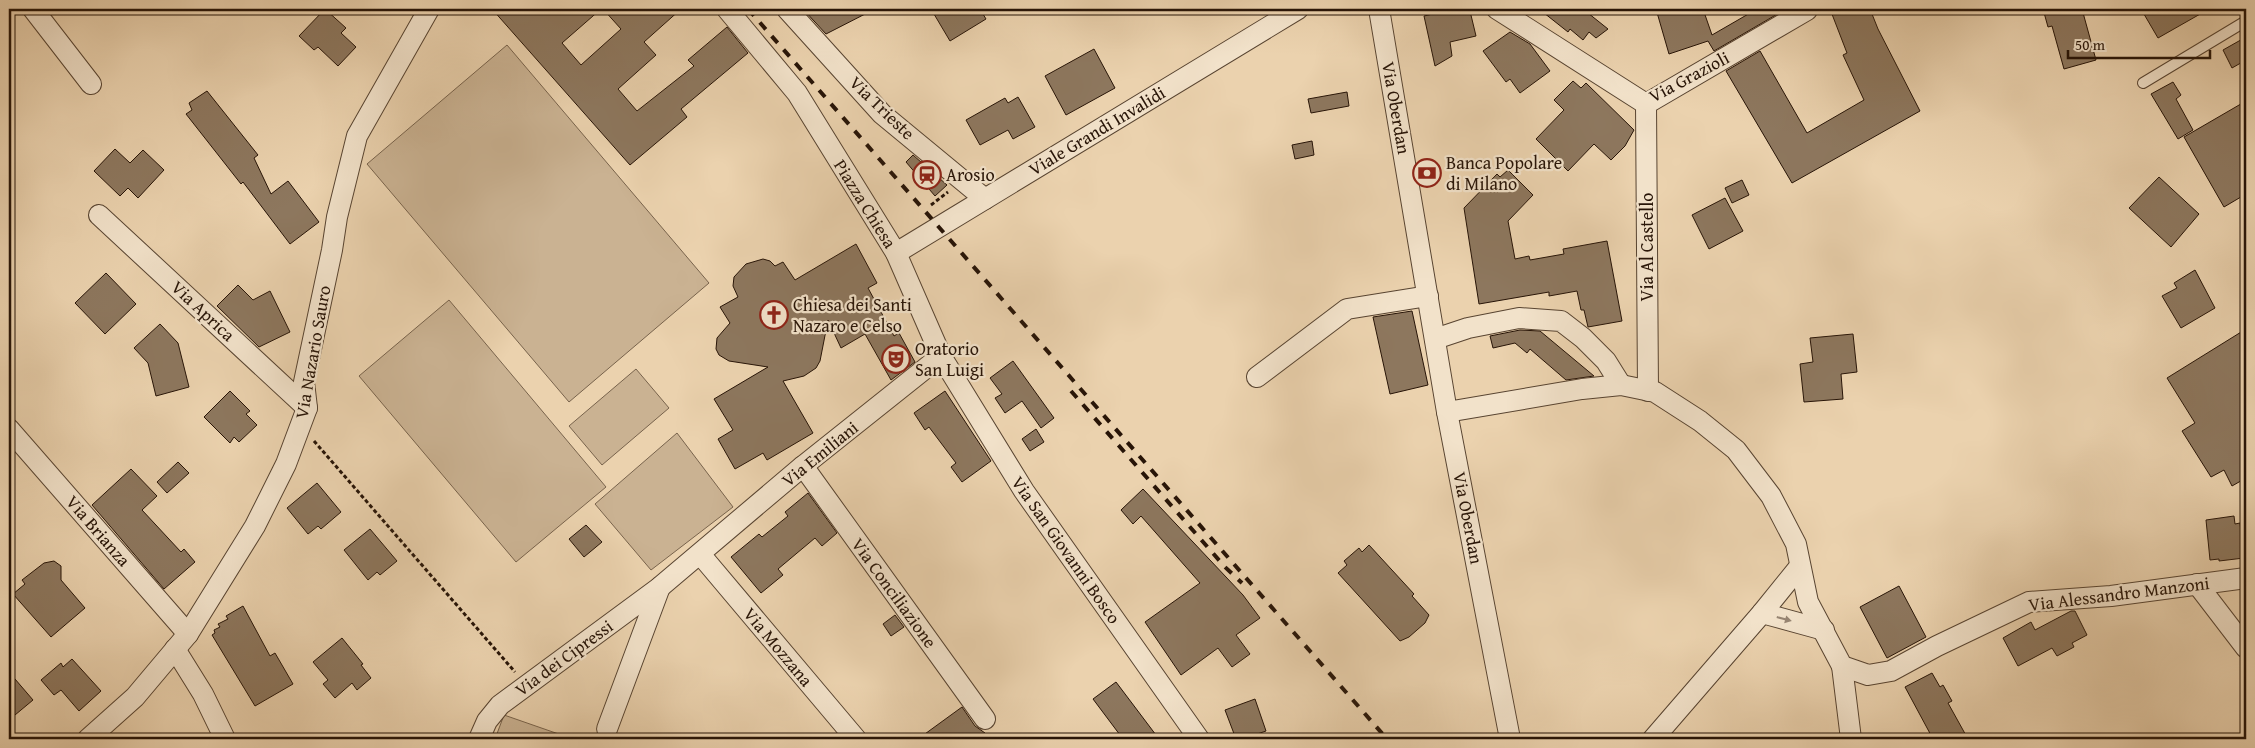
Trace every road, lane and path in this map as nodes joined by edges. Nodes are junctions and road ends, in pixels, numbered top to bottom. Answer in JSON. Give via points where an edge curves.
{"nodes":[{"id":1,"x":727,"y":9,"type":"edge"},
{"id":2,"x":787,"y":9,"type":"edge"},
{"id":3,"x":1298,"y":9,"type":"edge"},
{"id":4,"x":1379,"y":9,"type":"edge"},
{"id":5,"x":1497,"y":9,"type":"edge"},
{"id":6,"x":426,"y":10,"type":"edge"},
{"id":7,"x":1807,"y":10,"type":"dead end"},
{"id":8,"x":39,"y":11,"type":"edge"},
{"id":9,"x":2246,"y":21,"type":"edge"},
{"id":10,"x":2143,"y":83,"type":"dead end"},
{"id":11,"x":91,"y":84,"type":"dead end"},
{"id":12,"x":1646,"y":104,"type":"junction"},
{"id":13,"x":985,"y":199,"type":"junction"},
{"id":14,"x":99,"y":215,"type":"dead end"},
{"id":15,"x":896,"y":253,"type":"junction"},
{"id":16,"x":1428,"y":296,"type":"junction"},
{"id":17,"x":1435,"y":339,"type":"junction"},
{"id":18,"x":941,"y":356,"type":"junction"},
{"id":19,"x":1257,"y":377,"type":"dead end"},
{"id":20,"x":1621,"y":385,"type":"junction"},
{"id":21,"x":1648,"y":391,"type":"junction"},
{"id":22,"x":1448,"y":412,"type":"junction"},
{"id":23,"x":304,"y":417,"type":"junction"},
{"id":24,"x":9,"y":429,"type":"edge"},
{"id":25,"x":803,"y":466,"type":"junction"},
{"id":26,"x":700,"y":554,"type":"junction"},
{"id":27,"x":1800,"y":566,"type":"junction"},
{"id":28,"x":2246,"y":578,"type":"edge"},
{"id":29,"x":2197,"y":584,"type":"junction"},
{"id":30,"x":660,"y":587,"type":"junction"},
{"id":31,"x":1762,"y":613,"type":"junction"},
{"id":32,"x":1824,"y":630,"type":"junction"},
{"id":33,"x":188,"y":634,"type":"junction"},
{"id":34,"x":2246,"y":648,"type":"edge"},
{"id":35,"x":175,"y":649,"type":"junction"},
{"id":36,"x":1842,"y":666,"type":"junction"},
{"id":37,"x":527,"y":685,"type":"junction"},
{"id":38,"x":985,"y":719,"type":"dead end"},
{"id":39,"x":606,"y":729,"type":"dead end"},
{"id":40,"x":88,"y":739,"type":"edge"},
{"id":41,"x":225,"y":739,"type":"edge"},
{"id":42,"x":479,"y":739,"type":"edge"},
{"id":43,"x":856,"y":739,"type":"edge"},
{"id":44,"x":1199,"y":739,"type":"edge"},
{"id":45,"x":1510,"y":739,"type":"edge"},
{"id":46,"x":1653,"y":739,"type":"edge"},
{"id":47,"x":1851,"y":739,"type":"edge"}],
"edges":[{"from":1,"to":15,"type":"street","name":"Piazza Chiesa","via":[[797,93]]},
{"from":2,"to":13,"type":"street","name":"Via Trieste","via":[[882,114]]},
{"from":3,"to":13,"type":"street","name":"Viale Grandi Invalidi"},
{"from":4,"to":16,"type":"street","name":"Via Oberdan"},
{"from":5,"to":12,"type":"street","name":"Via Grazioli"},
{"from":6,"to":23,"type":"street","name":"Via Nazario Sauro","via":[[390,80],[356,136],[304,382]]},
{"from":7,"to":12,"type":"street","name":"Via Grazioli"},
{"from":8,"to":11,"type":"street"},
{"from":9,"to":10,"type":"lane"},
{"from":12,"to":21,"type":"street","name":"Via Al Castello"},
{"from":13,"to":15,"type":"street","name":"Viale Grandi Invalidi"},
{"from":14,"to":23,"type":"street","name":"Via Aprica"},
{"from":15,"to":18,"type":"street","name":"Piazza Chiesa"},
{"from":16,"to":17,"type":"street","name":"Via Oberdan"},
{"from":16,"to":19,"type":"street","via":[[1348,309]]},
{"from":17,"to":20,"type":"street","via":[[1468,328],[1519,318],[1561,321],[1606,361]]},
{"from":17,"to":22,"type":"street","name":"Via Oberdan"},
{"from":18,"to":25,"type":"street","name":"Via Emiliani"},
{"from":18,"to":44,"type":"street","name":"Via San Giovanni Bosco","via":[[1024,492]]},
{"from":20,"to":21,"type":"street"},
{"from":20,"to":22,"type":"street","via":[[1582,388]]},
{"from":21,"to":27,"type":"street","via":[[1655,392],[1700,422],[1736,450],[1771,496],[1796,544]]},
{"from":22,"to":45,"type":"street","name":"Via Oberdan"},
{"from":23,"to":33,"type":"street","name":"Via Nazario Sauro","via":[[286,464],[255,526]]},
{"from":23,"to":37,"type":"path"},
{"from":24,"to":33,"type":"street","name":"Via Brianza"},
{"from":25,"to":26,"type":"street","name":"Via Emiliani"},
{"from":25,"to":38,"type":"street","name":"Via Conciliazione"},
{"from":26,"to":30,"type":"street","name":"Via dei Cipressi"},
{"from":26,"to":43,"type":"street","name":"Via Mozzana"},
{"from":27,"to":31,"type":"street"},
{"from":27,"to":32,"type":"street","via":[[1808,602]]},
{"from":28,"to":29,"type":"street","name":"Via Alessandro Manzoni"},
{"from":29,"to":34,"type":"street"},
{"from":29,"to":36,"type":"street","name":"Via Alessandro Manzoni","via":[[2111,596],[2029,602],[1936,646],[1891,672],[1868,674]]},
{"from":30,"to":37,"type":"street","name":"Via dei Cipressi"},
{"from":30,"to":39,"type":"street","name":"Via dei Cipressi"},
{"from":31,"to":32,"type":"street","one_way":true},
{"from":31,"to":46,"type":"street"},
{"from":32,"to":36,"type":"street"},
{"from":33,"to":35,"type":"street","name":"Via Nazario Sauro"},
{"from":35,"to":40,"type":"street","name":"Via Nazario Sauro","via":[[135,698]]},
{"from":35,"to":41,"type":"street","via":[[203,694]]},
{"from":36,"to":47,"type":"street"},
{"from":37,"to":42,"type":"street","name":"Via dei Cipressi","via":[[500,705],[487,721]]}]}
